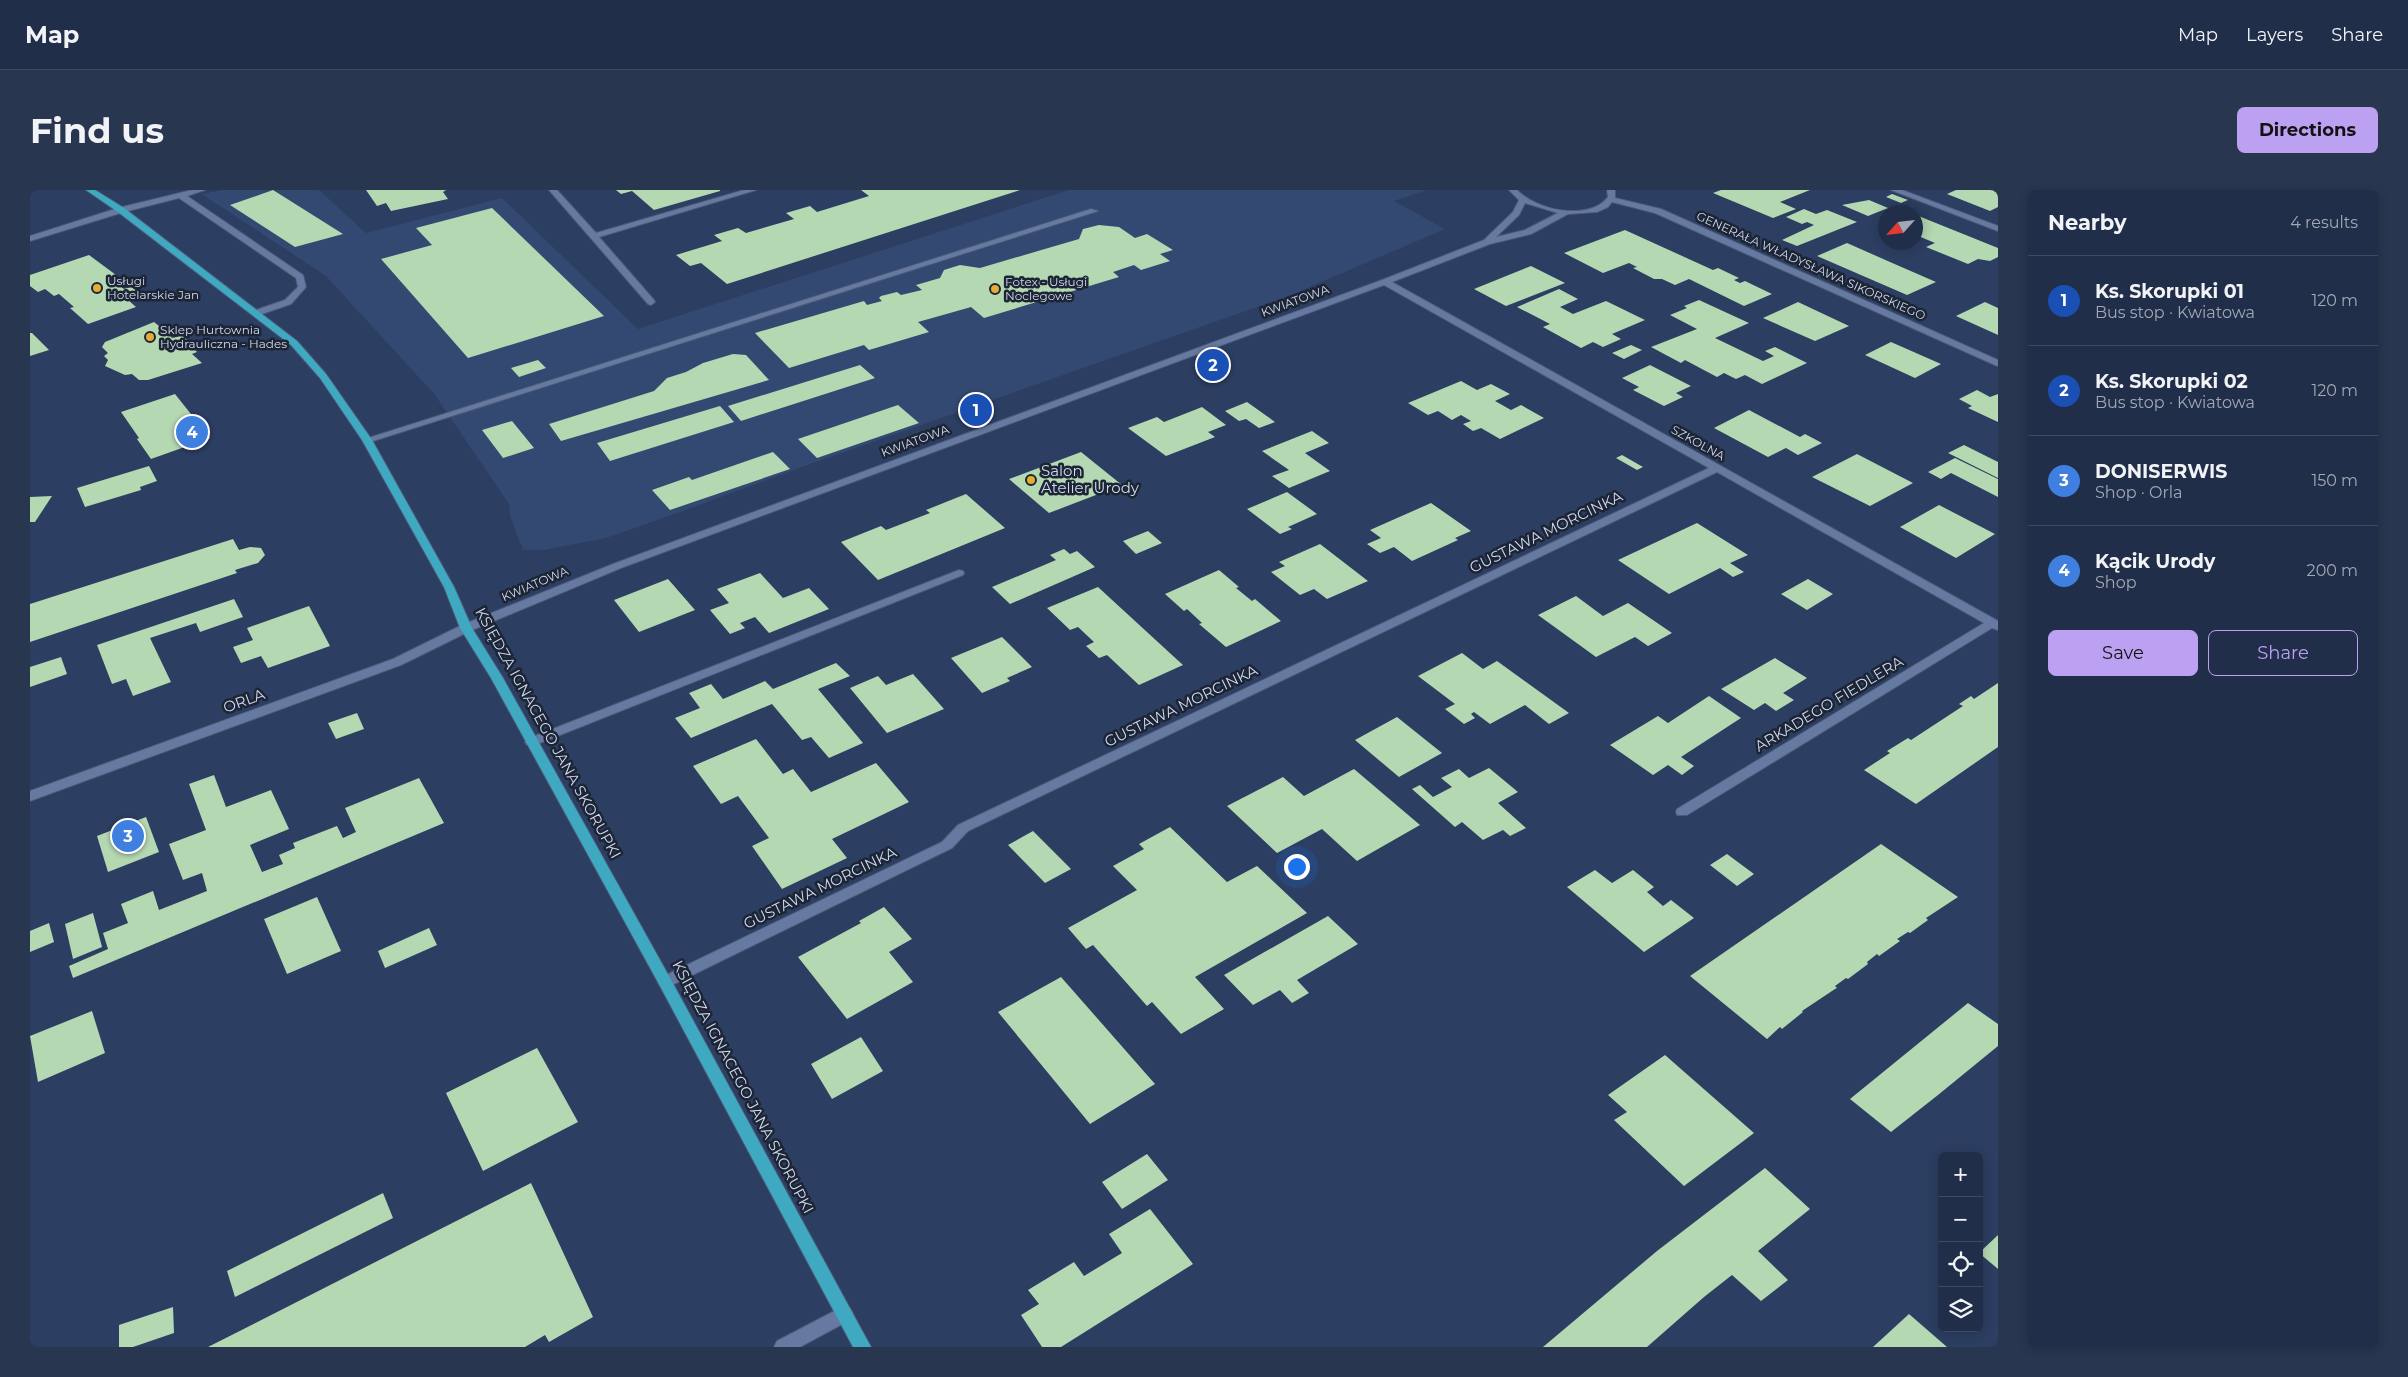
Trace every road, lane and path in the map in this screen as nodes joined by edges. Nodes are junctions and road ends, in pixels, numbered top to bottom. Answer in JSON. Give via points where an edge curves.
{"nodes":[{"id":1,"x":90,"y":190,"type":"edge"},
{"id":2,"x":200,"y":190,"type":"edge"},
{"id":3,"x":553,"y":190,"type":"edge"},
{"id":4,"x":752,"y":190,"type":"edge"},
{"id":5,"x":1513,"y":190,"type":"edge"},
{"id":6,"x":1611,"y":190,"type":"edge"},
{"id":7,"x":1895,"y":190,"type":"edge"},
{"id":8,"x":180,"y":195,"type":"junction"},
{"id":9,"x":1523,"y":200,"type":"junction"},
{"id":10,"x":1612,"y":200,"type":"junction"},
{"id":11,"x":121,"y":210,"type":"junction"},
{"id":12,"x":1094,"y":211,"type":"dead end"},
{"id":13,"x":1567,"y":212,"type":"junction"},
{"id":14,"x":1998,"y":230,"type":"edge"},
{"id":15,"x":594,"y":236,"type":"junction"},
{"id":16,"x":30,"y":239,"type":"edge"},
{"id":17,"x":1487,"y":242,"type":"junction"},
{"id":18,"x":1385,"y":282,"type":"junction"},
{"id":19,"x":651,"y":302,"type":"dead end"},
{"id":20,"x":256,"y":313,"type":"junction"},
{"id":21,"x":1998,"y":364,"type":"edge"},
{"id":22,"x":367,"y":440,"type":"junction"},
{"id":23,"x":1716,"y":469,"type":"junction"},
{"id":24,"x":959,"y":573,"type":"dead end"},
{"id":25,"x":1995,"y":625,"type":"edge"},
{"id":26,"x":466,"y":628,"type":"junction"},
{"id":27,"x":531,"y":742,"type":"junction"},
{"id":28,"x":30,"y":796,"type":"edge"},
{"id":29,"x":1682,"y":812,"type":"dead end"},
{"id":30,"x":665,"y":982,"type":"junction"},
{"id":31,"x":844,"y":1314,"type":"junction"},
{"id":32,"x":783,"y":1347,"type":"edge"},
{"id":33,"x":862,"y":1347,"type":"edge"}],
"edges":[{"from":1,"to":11,"type":"main road","name":"KSIĘDZA IGNACEGO JANA SKORUPKI"},
{"from":2,"to":8,"type":"street"},
{"from":3,"to":15,"type":"street"},
{"from":4,"to":15,"type":"street"},
{"from":5,"to":9,"type":"street"},
{"from":6,"to":10,"type":"street"},
{"from":7,"to":14,"type":"street"},
{"from":8,"to":11,"type":"street"},
{"from":8,"to":20,"type":"street","via":[[300,277],[302,287],[288,302]]},
{"from":9,"to":13,"type":"street"},
{"from":9,"to":17,"type":"street","name":"KWIATOWA","via":[[1515,215]]},
{"from":10,"to":13,"type":"street","via":[[1600,208]]},
{"from":10,"to":21,"type":"street","name":"GENERAŁA WŁADYSŁAWA SIKORSKIEGO","via":[[1658,211]]},
{"from":11,"to":16,"type":"street"},
{"from":11,"to":20,"type":"main road","name":"KSIĘDZA IGNACEGO JANA SKORUPKI"},
{"from":12,"to":22,"type":"street"},
{"from":13,"to":17,"type":"street","name":"KWIATOWA","via":[[1528,232]]},
{"from":15,"to":19,"type":"street"},
{"from":17,"to":18,"type":"street","name":"KWIATOWA"},
{"from":18,"to":23,"type":"street","name":"SZKOLNA"},
{"from":18,"to":26,"type":"street","name":"KWIATOWA","via":[[617,566]]},
{"from":20,"to":22,"type":"main road","name":"KSIĘDZA IGNACEGO JANA SKORUPKI","via":[[294,342],[323,376]]},
{"from":22,"to":26,"type":"main road","name":"KSIĘDZA IGNACEGO JANA SKORUPKI","via":[[449,587]]},
{"from":23,"to":25,"type":"street","name":"SZKOLNA"},
{"from":23,"to":30,"type":"street","name":"GUSTAWA MORCINKA","via":[[964,828],[947,845]]},
{"from":24,"to":27,"type":"street"},
{"from":25,"to":29,"type":"street","name":"ARKADEGO FIEDLERA"},
{"from":26,"to":27,"type":"main road","name":"KSIĘDZA IGNACEGO JANA SKORUPKI"},
{"from":26,"to":28,"type":"street","name":"ORLA","via":[[397,662]]},
{"from":27,"to":30,"type":"main road","name":"KSIĘDZA IGNACEGO JANA SKORUPKI"},
{"from":30,"to":31,"type":"main road","name":"KSIĘDZA IGNACEGO JANA SKORUPKI"},
{"from":31,"to":32,"type":"street"},
{"from":31,"to":33,"type":"main road","name":"KSIĘDZA IGNACEGO JANA SKORUPKI"}]}
